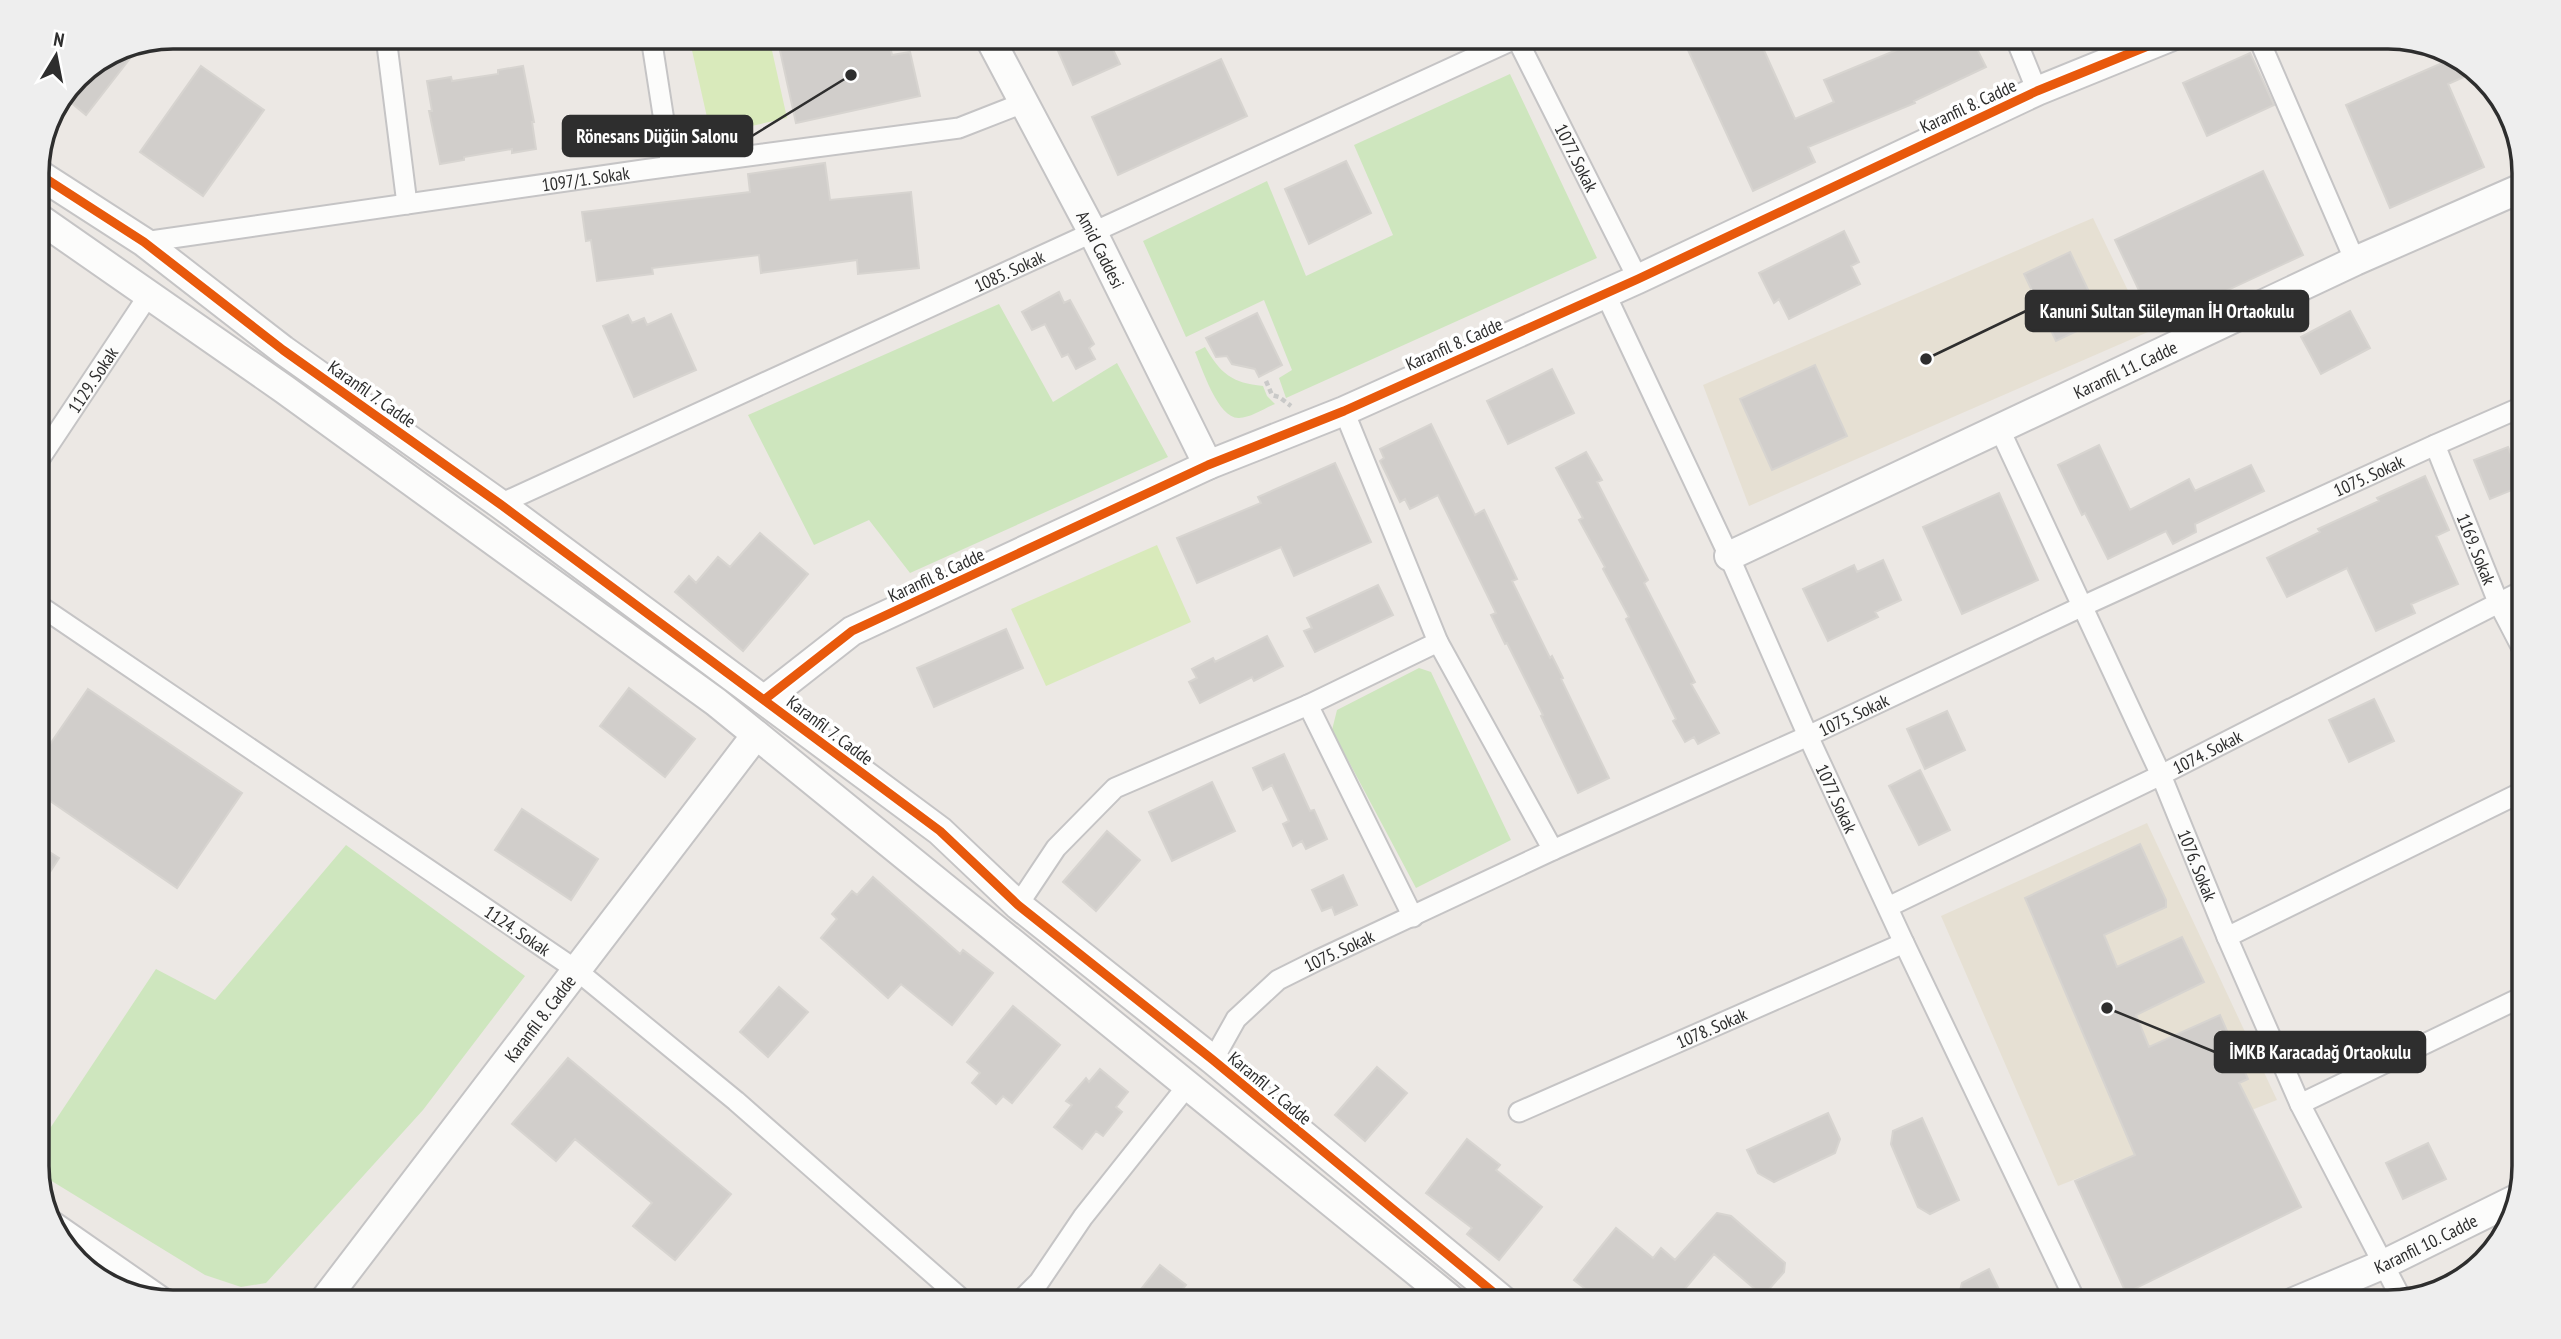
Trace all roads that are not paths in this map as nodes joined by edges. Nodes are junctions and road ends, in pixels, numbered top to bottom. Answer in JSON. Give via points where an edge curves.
{"nodes":[{"id":1,"x":388,"y":49,"type":"edge"},
{"id":2,"x":653,"y":49,"type":"edge"},
{"id":3,"x":995,"y":49,"type":"edge"},
{"id":4,"x":1491,"y":49,"type":"edge"},
{"id":5,"x":1523,"y":49,"type":"edge"},
{"id":6,"x":2020,"y":49,"type":"edge"},
{"id":7,"x":2140,"y":49,"type":"edge"},
{"id":8,"x":2263,"y":49,"type":"edge"},
{"id":9,"x":2037,"y":91,"type":"junction"},
{"id":10,"x":1023,"y":103,"type":"junction"},
{"id":11,"x":671,"y":166,"type":"junction"},
{"id":12,"x":49,"y":181,"type":"edge"},
{"id":13,"x":2512,"y":192,"type":"edge"},
{"id":14,"x":407,"y":204,"type":"junction"},
{"id":15,"x":49,"y":226,"type":"edge"},
{"id":16,"x":1092,"y":231,"type":"junction"},
{"id":17,"x":144,"y":242,"type":"junction"},
{"id":18,"x":2355,"y":261,"type":"junction"},
{"id":19,"x":1638,"y":279,"type":"junction"},
{"id":20,"x":1605,"y":293,"type":"junction"},
{"id":21,"x":148,"y":296,"type":"junction"},
{"id":22,"x":1344,"y":411,"type":"junction"},
{"id":23,"x":2512,"y":411,"type":"edge"},
{"id":24,"x":2000,"y":430,"type":"junction"},
{"id":25,"x":49,"y":445,"type":"edge"},
{"id":26,"x":2435,"y":445,"type":"junction"},
{"id":27,"x":1209,"y":465,"type":"junction"},
{"id":28,"x":500,"y":504,"type":"junction"},
{"id":29,"x":1729,"y":556,"type":"junction"},
{"id":30,"x":2512,"y":596,"type":"edge"},
{"id":31,"x":2498,"y":602,"type":"junction"},
{"id":32,"x":2083,"y":606,"type":"junction"},
{"id":33,"x":49,"y":612,"type":"edge"},
{"id":34,"x":2512,"y":629,"type":"edge"},
{"id":35,"x":1438,"y":642,"type":"junction"},
{"id":36,"x":764,"y":700,"type":"junction"},
{"id":37,"x":1308,"y":705,"type":"junction"},
{"id":38,"x":756,"y":735,"type":"junction"},
{"id":39,"x":1808,"y":736,"type":"junction"},
{"id":40,"x":2161,"y":775,"type":"junction"},
{"id":41,"x":2512,"y":797,"type":"edge"},
{"id":42,"x":1553,"y":850,"type":"junction"},
{"id":43,"x":1018,"y":905,"type":"junction"},
{"id":44,"x":1888,"y":908,"type":"junction"},
{"id":45,"x":1413,"y":917,"type":"junction"},
{"id":46,"x":2227,"y":937,"type":"junction"},
{"id":47,"x":1904,"y":943,"type":"junction"},
{"id":48,"x":575,"y":969,"type":"junction"},
{"id":49,"x":2512,"y":1002,"type":"edge"},
{"id":50,"x":1213,"y":1060,"type":"junction"},
{"id":51,"x":1188,"y":1085,"type":"junction"},
{"id":52,"x":2300,"y":1104,"type":"junction"},
{"id":53,"x":1519,"y":1112,"type":"dead end"},
{"id":54,"x":2506,"y":1204,"type":"edge"},
{"id":55,"x":69,"y":1233,"type":"edge"},
{"id":56,"x":2384,"y":1264,"type":"junction"},
{"id":57,"x":148,"y":1287,"type":"edge"},
{"id":58,"x":2397,"y":1289,"type":"edge"},
{"id":59,"x":332,"y":1290,"type":"edge"},
{"id":60,"x":951,"y":1290,"type":"edge"},
{"id":61,"x":1031,"y":1290,"type":"edge"},
{"id":62,"x":1439,"y":1290,"type":"edge"},
{"id":63,"x":1491,"y":1290,"type":"edge"},
{"id":64,"x":2070,"y":1290,"type":"edge"},
{"id":65,"x":2322,"y":1290,"type":"edge"}],
"edges":[{"from":1,"to":14,"type":"street"},
{"from":2,"to":11,"type":"street"},
{"from":3,"to":10,"type":"street","name":"Amid Caddesi"},
{"from":4,"to":16,"type":"street","name":"1085. Sokak"},
{"from":5,"to":19,"type":"street","name":"1077. Sokak"},
{"from":6,"to":9,"type":"street"},
{"from":7,"to":9,"type":"street","name":"Karanfil 8. Cadde"},
{"from":8,"to":18,"type":"street"},
{"from":9,"to":19,"type":"street","name":"Karanfil 8. Cadde"},
{"from":10,"to":11,"type":"street","name":"1097/1. Sokak","via":[[959,128]]},
{"from":10,"to":16,"type":"street","name":"Amid Caddesi"},
{"from":11,"to":14,"type":"street","name":"1097/1. Sokak"},
{"from":12,"to":17,"type":"street","name":"Karanfil 7. Cadde"},
{"from":13,"to":18,"type":"street","name":"Karanfil 11. Cadde"},
{"from":14,"to":17,"type":"street","name":"1097/1. Sokak"},
{"from":15,"to":21,"type":"street"},
{"from":16,"to":27,"type":"street","name":"Amid Caddesi"},
{"from":16,"to":28,"type":"street","name":"1085. Sokak"},
{"from":17,"to":28,"type":"street","name":"Karanfil 7. Cadde","via":[[283,350]]},
{"from":18,"to":24,"type":"street","name":"Karanfil 11. Cadde"},
{"from":19,"to":20,"type":"street","name":"Karanfil 8. Cadde"},
{"from":20,"to":22,"type":"street","name":"Karanfil 8. Cadde"},
{"from":20,"to":29,"type":"street","name":"1077. Sokak"},
{"from":21,"to":25,"type":"street","name":"1129. Sokak"},
{"from":21,"to":38,"type":"street","via":[[284,389]]},
{"from":22,"to":27,"type":"street","name":"Karanfil 8. Cadde"},
{"from":22,"to":35,"type":"street"},
{"from":23,"to":26,"type":"street","name":"1075. Sokak"},
{"from":24,"to":29,"type":"street","name":"Karanfil 11. Cadde"},
{"from":24,"to":32,"type":"street","name":"1076. Sokak"},
{"from":26,"to":31,"type":"street","name":"1169. Sokak"},
{"from":26,"to":32,"type":"street","name":"1075. Sokak"},
{"from":27,"to":36,"type":"street","name":"Karanfil 8. Cadde","via":[[852,631]]},
{"from":28,"to":36,"type":"street","name":"Karanfil 7. Cadde"},
{"from":29,"to":39,"type":"street","name":"1077. Sokak"},
{"from":30,"to":31,"type":"street","name":"1074. Sokak"},
{"from":31,"to":34,"type":"street","name":"1169. Sokak"},
{"from":31,"to":40,"type":"street","name":"1074. Sokak"},
{"from":32,"to":39,"type":"street","name":"1075. Sokak"},
{"from":32,"to":40,"type":"street","name":"1076. Sokak"},
{"from":33,"to":48,"type":"street","name":"1124. Sokak"},
{"from":35,"to":37,"type":"street"},
{"from":35,"to":42,"type":"street"},
{"from":36,"to":43,"type":"street","name":"Karanfil 7. Cadde","via":[[940,831]]},
{"from":37,"to":43,"type":"street","via":[[1115,788],[1056,848]]},
{"from":37,"to":45,"type":"street"},
{"from":38,"to":48,"type":"street","name":"Karanfil 8. Cadde"},
{"from":38,"to":51,"type":"street"},
{"from":39,"to":42,"type":"street","name":"1075. Sokak"},
{"from":39,"to":44,"type":"street","name":"1077. Sokak"},
{"from":40,"to":44,"type":"street","name":"1074. Sokak"},
{"from":40,"to":46,"type":"street","name":"1076. Sokak"},
{"from":41,"to":46,"type":"street"},
{"from":42,"to":45,"type":"street","name":"1075. Sokak"},
{"from":43,"to":50,"type":"street","name":"Karanfil 7. Cadde"},
{"from":44,"to":47,"type":"street","name":"1077. Sokak"},
{"from":45,"to":50,"type":"street","name":"1075. Sokak","via":[[1278,981],[1236,1019]]},
{"from":46,"to":52,"type":"street","name":"1076. Sokak"},
{"from":47,"to":53,"type":"street","name":"1078. Sokak"},
{"from":47,"to":64,"type":"street","name":"1077. Sokak"},
{"from":48,"to":59,"type":"street","name":"Karanfil 8. Cadde"},
{"from":48,"to":60,"type":"street","name":"1124. Sokak","via":[[736,1101]]},
{"from":49,"to":52,"type":"street"},
{"from":50,"to":63,"type":"street","name":"Karanfil 7. Cadde"},
{"from":51,"to":61,"type":"street"},
{"from":51,"to":62,"type":"street"},
{"from":52,"to":56,"type":"street","name":"1076. Sokak"},
{"from":54,"to":56,"type":"street","name":"Karanfil 10. Cadde"},
{"from":55,"to":57,"type":"street"},
{"from":56,"to":58,"type":"street","name":"1076. Sokak"},
{"from":56,"to":65,"type":"street","name":"Karanfil 10. Cadde"}]}
